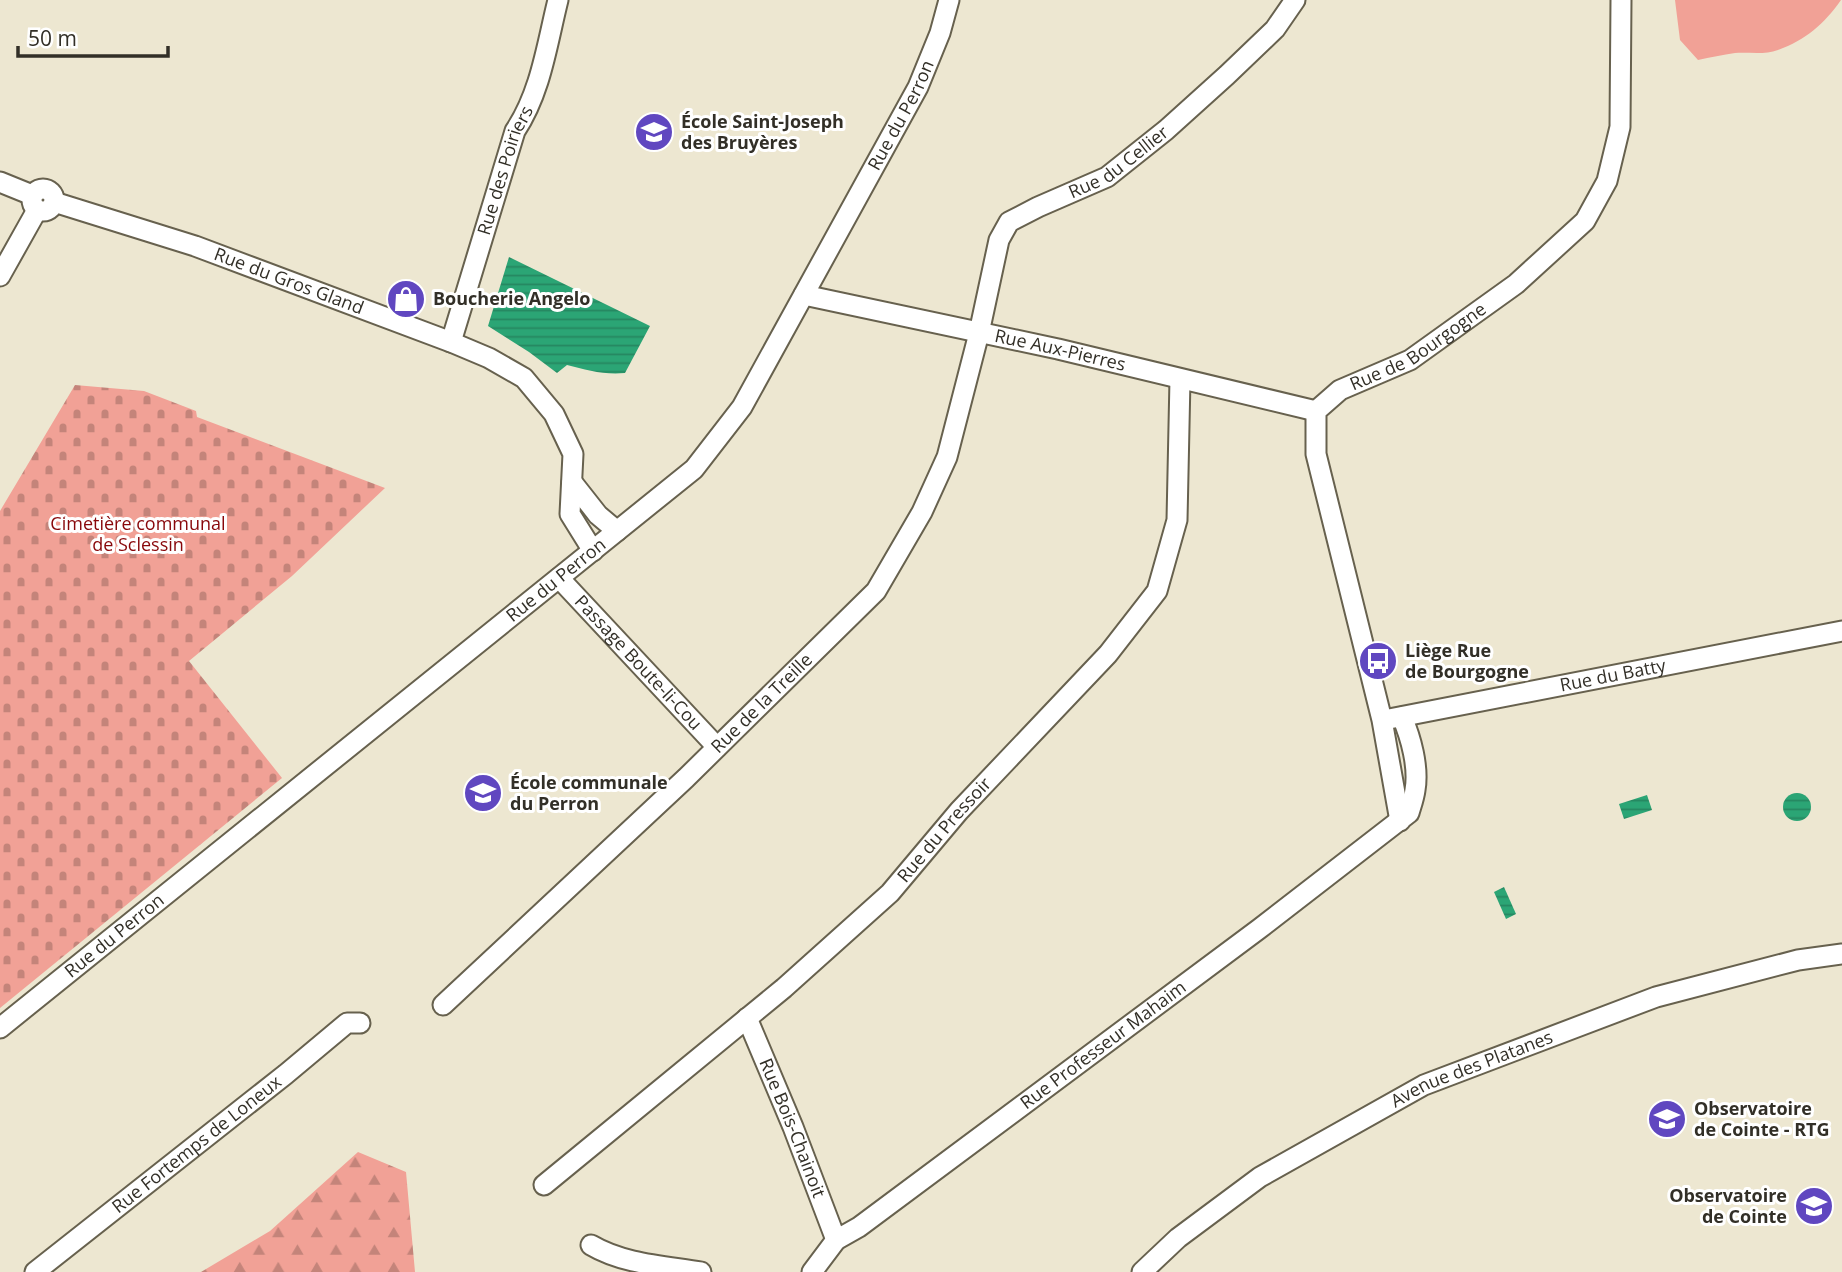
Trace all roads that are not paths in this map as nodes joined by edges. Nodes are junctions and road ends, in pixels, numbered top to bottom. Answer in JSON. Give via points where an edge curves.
{"nodes":[{"id":1,"x":558,"y":0,"type":"edge"},
{"id":2,"x":949,"y":0,"type":"edge"},
{"id":3,"x":1295,"y":0,"type":"edge"},
{"id":4,"x":1621,"y":0,"type":"edge"},
{"id":5,"x":0,"y":182,"type":"edge"},
{"id":6,"x":41,"y":202,"type":"junction"},
{"id":7,"x":0,"y":276,"type":"edge"},
{"id":8,"x":804,"y":295,"type":"junction"},
{"id":9,"x":979,"y":333,"type":"junction"},
{"id":10,"x":451,"y":342,"type":"junction"},
{"id":11,"x":1180,"y":379,"type":"junction"},
{"id":12,"x":1316,"y":411,"type":"junction"},
{"id":13,"x":572,"y":482,"type":"junction"},
{"id":14,"x":617,"y":531,"type":"junction"},
{"id":15,"x":593,"y":551,"type":"junction"},
{"id":16,"x":559,"y":578,"type":"junction"},
{"id":17,"x":1842,"y":631,"type":"edge"},
{"id":18,"x":1402,"y":717,"type":"junction"},
{"id":19,"x":1382,"y":720,"type":"junction"},
{"id":20,"x":717,"y":747,"type":"junction"},
{"id":21,"x":1400,"y":821,"type":"junction"},
{"id":22,"x":1842,"y":954,"type":"edge"},
{"id":23,"x":443,"y":1005,"type":"dead end"},
{"id":24,"x":747,"y":1018,"type":"junction"},
{"id":25,"x":360,"y":1023,"type":"dead end"},
{"id":26,"x":0,"y":1028,"type":"edge"},
{"id":27,"x":544,"y":1185,"type":"dead end"},
{"id":28,"x":836,"y":1240,"type":"junction"},
{"id":29,"x":591,"y":1245,"type":"dead end"},
{"id":30,"x":35,"y":1272,"type":"edge"},
{"id":31,"x":701,"y":1272,"type":"edge"},
{"id":32,"x":812,"y":1272,"type":"edge"},
{"id":33,"x":1142,"y":1272,"type":"edge"}],
"edges":[{"from":1,"to":10,"type":"street","name":"Rue des Poiriers","via":[[538,83],[515,131]]},
{"from":2,"to":8,"type":"street","name":"Rue du Perron","via":[[918,87]]},
{"from":3,"to":9,"type":"street","name":"Rue du Cellier","via":[[1275,29],[1227,75],[1107,177],[1009,222],[999,240]]},
{"from":4,"to":12,"type":"street","name":"Rue de Bourgogne","via":[[1620,127],[1607,181],[1585,222],[1516,284],[1410,360],[1340,390]]},
{"from":5,"to":6,"type":"street","name":"Rue du Gros Gland"},
{"from":6,"to":7,"type":"street"},
{"from":6,"to":10,"type":"street","name":"Rue du Gros Gland","via":[[195,246]]},
{"from":8,"to":9,"type":"street","name":"Rue Aux-Pierres"},
{"from":8,"to":14,"type":"street","name":"Rue du Perron","via":[[742,407],[714,444],[694,469]]},
{"from":9,"to":11,"type":"street","name":"Rue Aux-Pierres"},
{"from":9,"to":20,"type":"street","name":"Rue de la Treille","via":[[947,457],[922,512],[876,591]]},
{"from":10,"to":13,"type":"street","name":"Rue du Gros Gland","via":[[524,378],[554,414],[573,454]]},
{"from":11,"to":12,"type":"street","name":"Rue Aux-Pierres"},
{"from":11,"to":24,"type":"street","name":"Rue du Pressoir","via":[[1177,520],[1157,592],[1108,654],[959,811],[890,893]]},
{"from":12,"to":19,"type":"street","via":[[1316,454]]},
{"from":13,"to":14,"type":"street"},
{"from":13,"to":15,"type":"street","name":"Rue du Gros Gland","via":[[570,514]]},
{"from":14,"to":15,"type":"street","name":"Rue du Perron"},
{"from":15,"to":16,"type":"street","name":"Rue du Perron"},
{"from":16,"to":20,"type":"street","name":"Passage Boute-li-Cou"},
{"from":16,"to":26,"type":"street","name":"Rue du Perron"},
{"from":17,"to":18,"type":"street","name":"Rue du Batty"},
{"from":18,"to":19,"type":"street","name":"Rue du Batty"},
{"from":18,"to":21,"type":"street","name":"Rue Professeur Mahaim","via":[[1416,775],[1409,813]]},
{"from":19,"to":21,"type":"street"},
{"from":20,"to":23,"type":"street","name":"Rue de la Treille"},
{"from":21,"to":28,"type":"street","name":"Rue Professeur Mahaim"},
{"from":22,"to":33,"type":"street","name":"Avenue des Platanes","via":[[1798,960],[1656,997],[1424,1085],[1260,1177],[1178,1238]]},
{"from":24,"to":27,"type":"street","name":"Rue du Pressoir"},
{"from":24,"to":28,"type":"street","name":"Rue Bois-Chainoit"},
{"from":25,"to":30,"type":"street","name":"Rue Fortemps de Loneux","via":[[346,1023]]},
{"from":28,"to":32,"type":"street","name":"Rue Professeur Mahaim"},
{"from":29,"to":31,"type":"street","via":[[627,1259]]}]}
